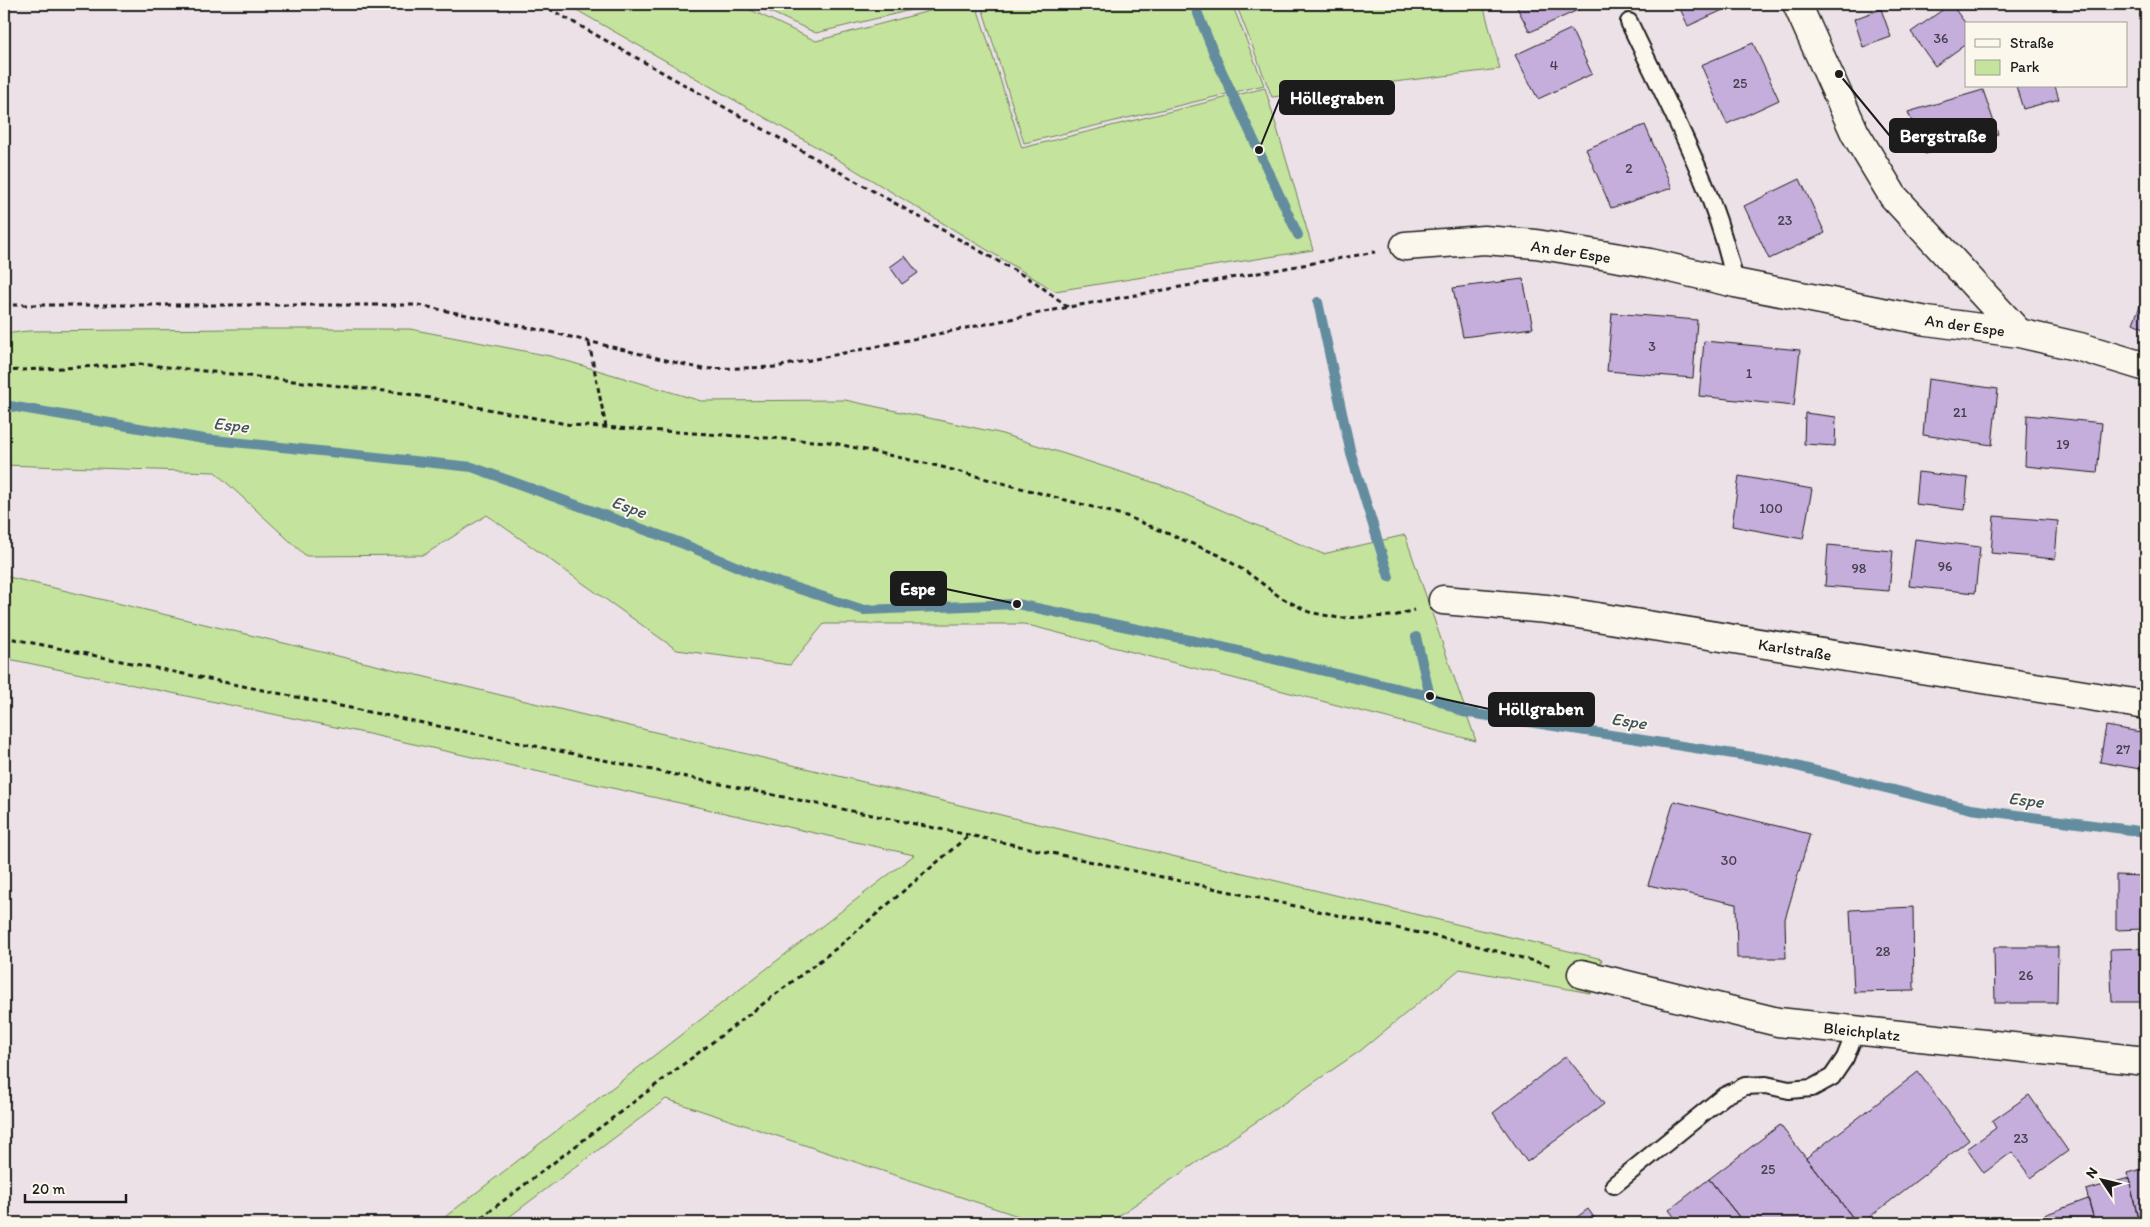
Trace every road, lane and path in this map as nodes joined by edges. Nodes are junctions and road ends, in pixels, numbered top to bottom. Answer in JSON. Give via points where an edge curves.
{"nodes":[{"id":1,"x":541,"y":4,"type":"edge"},
{"id":2,"x":1797,"y":4,"type":"edge"},
{"id":3,"x":1629,"y":22,"type":"dead end"},
{"id":4,"x":1405,"y":246,"type":"joint"},
{"id":5,"x":1735,"y":282,"type":"junction"},
{"id":6,"x":4,"y":306,"type":"edge"},
{"id":7,"x":1069,"y":308,"type":"junction"},
{"id":8,"x":2019,"y":333,"type":"junction"},
{"id":9,"x":589,"y":343,"type":"junction"},
{"id":10,"x":2146,"y":367,"type":"edge"},
{"id":11,"x":4,"y":371,"type":"edge"},
{"id":12,"x":606,"y":427,"type":"junction"},
{"id":13,"x":1443,"y":600,"type":"joint"},
{"id":14,"x":4,"y":637,"type":"edge"},
{"id":15,"x":2146,"y":705,"type":"edge"},
{"id":16,"x":969,"y":835,"type":"junction"},
{"id":17,"x":1582,"y":974,"type":"joint"},
{"id":18,"x":1856,"y":1030,"type":"junction"},
{"id":19,"x":2146,"y":1061,"type":"edge"},
{"id":20,"x":1614,"y":1184,"type":"dead end"},
{"id":21,"x":474,"y":1223,"type":"edge"}],
"edges":[{"from":1,"to":7,"type":"path","via":[[1035,282]]},
{"from":2,"to":8,"type":"street","via":[[1855,133],[1893,196]]},
{"from":3,"to":5,"type":"lane","via":[[1708,190]]},
{"from":4,"to":5,"type":"street","name":"An der Espe","via":[[1484,240],[1536,244]]},
{"from":4,"to":7,"type":"path"},
{"from":5,"to":8,"type":"street","name":"An der Espe","via":[[1927,320]]},
{"from":6,"to":9,"type":"path","via":[[418,306],[550,332]]},
{"from":7,"to":9,"type":"path","via":[[776,367],[703,369]]},
{"from":8,"to":10,"type":"street","name":"An der Espe"},
{"from":9,"to":12,"type":"path"},
{"from":11,"to":12,"type":"path","via":[[140,364],[403,393],[572,425]]},
{"from":12,"to":13,"type":"path","via":[[829,442],[957,471],[1126,516],[1219,555],[1280,597],[1309,612],[1339,618],[1394,616]]},
{"from":13,"to":15,"type":"street","name":"Karlstraße","via":[[1547,609]]},
{"from":14,"to":16,"type":"path"},
{"from":16,"to":17,"type":"path","via":[[1470,944]]},
{"from":16,"to":21,"type":"path","via":[[838,947]]},
{"from":17,"to":18,"type":"street","name":"Bleichplatz","via":[[1778,1022]]},
{"from":18,"to":19,"type":"street","name":"Bleichplatz"},
{"from":18,"to":20,"type":"lane","via":[[1845,1058],[1832,1077],[1812,1088],[1789,1090],[1766,1085],[1745,1086],[1724,1096]]}]}
